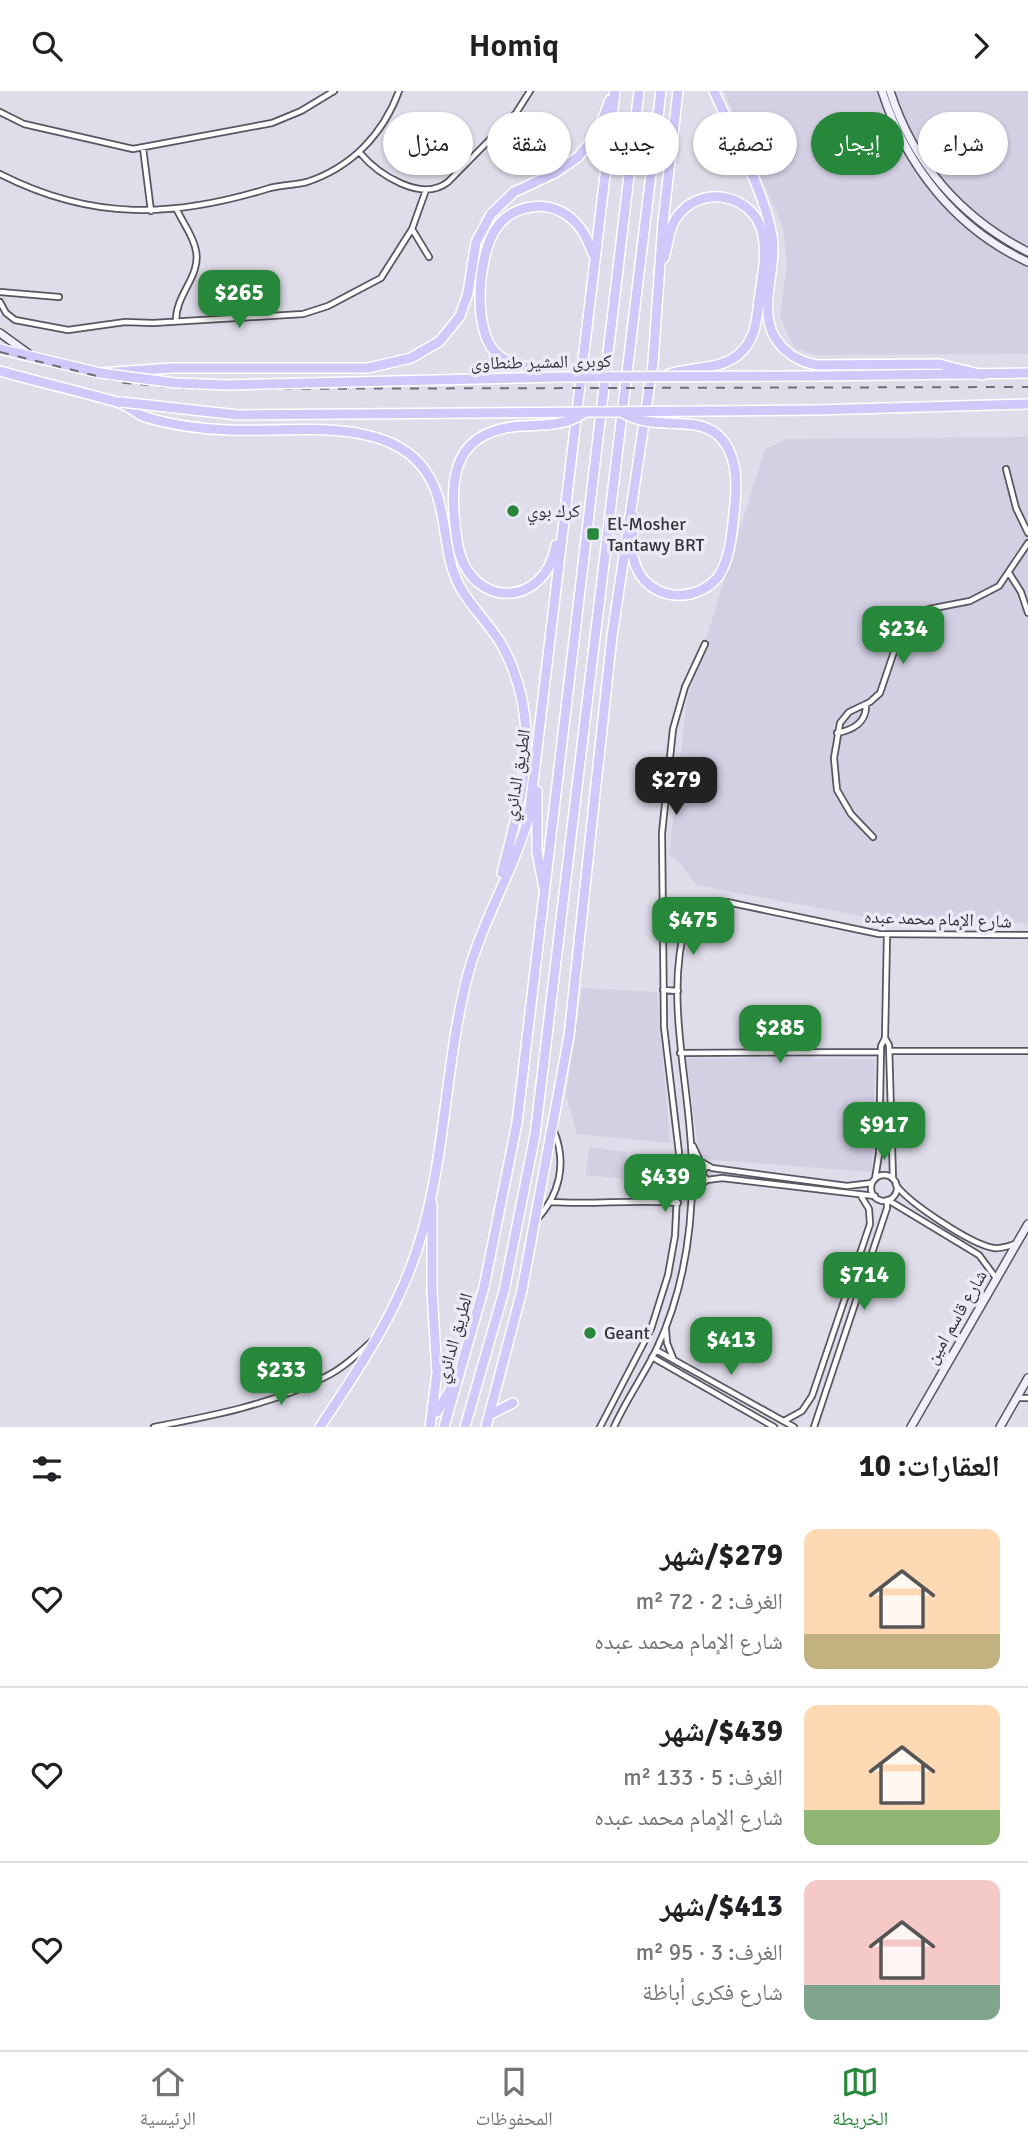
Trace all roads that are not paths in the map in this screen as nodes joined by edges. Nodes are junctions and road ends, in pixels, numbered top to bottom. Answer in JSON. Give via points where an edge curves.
{"nodes":[{"id":1,"x":334,"y":91,"type":"edge"},
{"id":2,"x":399,"y":91,"type":"edge"},
{"id":3,"x":530,"y":91,"type":"edge"},
{"id":4,"x":614,"y":91,"type":"edge"},
{"id":5,"x":639,"y":91,"type":"edge"},
{"id":6,"x":661,"y":91,"type":"edge"},
{"id":7,"x":678,"y":91,"type":"edge"},
{"id":8,"x":714,"y":91,"type":"edge"},
{"id":9,"x":882,"y":91,"type":"edge"},
{"id":10,"x":890,"y":91,"type":"edge"},
{"id":11,"x":0,"y":112,"type":"edge"},
{"id":12,"x":143,"y":148,"type":"junction"},
{"id":13,"x":360,"y":153,"type":"junction"},
{"id":14,"x":0,"y":174,"type":"edge"},
{"id":15,"x":426,"y":190,"type":"junction"},
{"id":16,"x":177,"y":210,"type":"junction"},
{"id":17,"x":151,"y":211,"type":"junction"},
{"id":18,"x":965,"y":216,"type":"junction"},
{"id":19,"x":412,"y":229,"type":"junction"},
{"id":20,"x":1028,"y":252,"type":"edge"},
{"id":21,"x":429,"y":257,"type":"dead end"},
{"id":22,"x":595,"y":260,"type":"junction"},
{"id":23,"x":1028,"y":263,"type":"edge"},
{"id":24,"x":659,"y":273,"type":"junction"},
{"id":25,"x":0,"y":292,"type":"edge"},
{"id":26,"x":59,"y":297,"type":"dead end"},
{"id":27,"x":0,"y":302,"type":"edge"},
{"id":28,"x":176,"y":320,"type":"junction"},
{"id":29,"x":0,"y":333,"type":"edge"},
{"id":30,"x":0,"y":349,"type":"edge"},
{"id":31,"x":35,"y":358,"type":"junction"},
{"id":32,"x":0,"y":371,"type":"edge"},
{"id":33,"x":100,"y":373,"type":"junction"},
{"id":34,"x":1028,"y":373,"type":"edge"},
{"id":35,"x":667,"y":375,"type":"junction"},
{"id":36,"x":983,"y":375,"type":"junction"},
{"id":37,"x":561,"y":377,"type":"junction"},
{"id":38,"x":121,"y":403,"type":"junction"},
{"id":39,"x":1028,"y":404,"type":"edge"},
{"id":40,"x":622,"y":412,"type":"junction"},
{"id":41,"x":585,"y":413,"type":"junction"},
{"id":42,"x":1006,"y":469,"type":"dead end"},
{"id":43,"x":631,"y":501,"type":"junction"},
{"id":44,"x":567,"y":503,"type":"junction"},
{"id":45,"x":1028,"y":533,"type":"edge"},
{"id":46,"x":1028,"y":543,"type":"edge"},
{"id":47,"x":1009,"y":573,"type":"junction"},
{"id":48,"x":1028,"y":613,"type":"edge"},
{"id":49,"x":705,"y":644,"type":"dead end"},
{"id":50,"x":866,"y":704,"type":"junction"},
{"id":51,"x":837,"y":733,"type":"junction"},
{"id":52,"x":535,"y":776,"type":"junction"},
{"id":53,"x":873,"y":837,"type":"dead end"},
{"id":54,"x":499,"y":888,"type":"junction"},
{"id":55,"x":545,"y":893,"type":"junction"},
{"id":56,"x":687,"y":918,"type":"junction"},
{"id":57,"x":887,"y":935,"type":"junction"},
{"id":58,"x":1028,"y":935,"type":"edge"},
{"id":59,"x":662,"y":942,"type":"junction"},
{"id":60,"x":663,"y":990,"type":"junction"},
{"id":61,"x":678,"y":991,"type":"junction"},
{"id":62,"x":885,"y":1038,"type":"junction"},
{"id":63,"x":890,"y":1051,"type":"junction"},
{"id":64,"x":1028,"y":1051,"type":"edge"},
{"id":65,"x":881,"y":1052,"type":"junction"},
{"id":66,"x":680,"y":1053,"type":"junction"},
{"id":67,"x":552,"y":1126,"type":"junction"},
{"id":68,"x":691,"y":1142,"type":"junction"},
{"id":69,"x":707,"y":1166,"type":"junction"},
{"id":70,"x":893,"y":1179,"type":"junction"},
{"id":71,"x":706,"y":1180,"type":"junction"},
{"id":72,"x":874,"y":1181,"type":"junction"},
{"id":73,"x":896,"y":1185,"type":"junction"},
{"id":74,"x":692,"y":1192,"type":"junction"},
{"id":75,"x":431,"y":1195,"type":"junction"},
{"id":76,"x":861,"y":1196,"type":"junction"},
{"id":77,"x":875,"y":1196,"type":"junction"},
{"id":78,"x":887,"y":1200,"type":"junction"},
{"id":79,"x":551,"y":1202,"type":"junction"},
{"id":80,"x":678,"y":1203,"type":"junction"},
{"id":81,"x":536,"y":1220,"type":"junction"},
{"id":82,"x":1028,"y":1224,"type":"edge"},
{"id":83,"x":675,"y":1236,"type":"junction"},
{"id":84,"x":688,"y":1237,"type":"junction"},
{"id":85,"x":1016,"y":1244,"type":"junction"},
{"id":86,"x":996,"y":1279,"type":"junction"},
{"id":87,"x":667,"y":1325,"type":"junction"},
{"id":88,"x":381,"y":1333,"type":"junction"},
{"id":89,"x":656,"y":1350,"type":"junction"},
{"id":90,"x":652,"y":1357,"type":"junction"},
{"id":91,"x":673,"y":1359,"type":"junction"},
{"id":92,"x":461,"y":1371,"type":"junction"},
{"id":93,"x":1028,"y":1378,"type":"edge"},
{"id":94,"x":1016,"y":1398,"type":"junction"},
{"id":95,"x":1028,"y":1398,"type":"edge"},
{"id":96,"x":513,"y":1403,"type":"dead end"},
{"id":97,"x":489,"y":1415,"type":"junction"},
{"id":98,"x":784,"y":1421,"type":"junction"},
{"id":99,"x":155,"y":1427,"type":"edge"},
{"id":100,"x":320,"y":1427,"type":"edge"},
{"id":101,"x":430,"y":1427,"type":"edge"},
{"id":102,"x":444,"y":1427,"type":"edge"},
{"id":103,"x":465,"y":1427,"type":"edge"},
{"id":104,"x":486,"y":1427,"type":"edge"},
{"id":105,"x":600,"y":1427,"type":"edge"},
{"id":106,"x":614,"y":1427,"type":"edge"},
{"id":107,"x":774,"y":1427,"type":"edge"},
{"id":108,"x":794,"y":1427,"type":"edge"},
{"id":109,"x":814,"y":1427,"type":"edge"},
{"id":110,"x":911,"y":1427,"type":"edge"},
{"id":111,"x":1000,"y":1427,"type":"edge"}],
"edges":[{"from":1,"to":12,"type":"street","via":[[272,123]]},
{"from":2,"to":13,"type":"street","via":[[380,130]]},
{"from":3,"to":15,"type":"street","via":[[516,113],[448,182]]},
{"from":4,"to":22,"type":"highway","name":"الطريق الدائري"},
{"from":4,"to":33,"type":"highway","via":[[598,132],[584,152],[564,168],[514,192],[491,214],[476,242],[460,316],[427,351],[368,368]]},
{"from":5,"to":55,"type":"highway","name":"الطريق الدائري"},
{"from":6,"to":103,"type":"highway","name":"الطريق الدائري","via":[[539,1109],[509,1270]]},
{"from":7,"to":24,"type":"highway"},
{"from":8,"to":36,"type":"highway","via":[[769,220],[773,251],[769,320],[783,348],[799,360],[818,365],[939,364]]},
{"from":9,"to":18,"type":"street","via":[[898,134],[920,172]]},
{"from":10,"to":18,"type":"street","via":[[917,152]]},
{"from":11,"to":12,"type":"street","via":[[57,132],[123,148]]},
{"from":12,"to":17,"type":"street"},
{"from":13,"to":15,"type":"street","via":[[386,177]]},
{"from":13,"to":16,"type":"street","via":[[309,181]]},
{"from":14,"to":17,"type":"street","via":[[78,204]]},
{"from":15,"to":19,"type":"street"},
{"from":16,"to":17,"type":"street"},
{"from":16,"to":28,"type":"street","via":[[197,256],[194,273],[178,300]]},
{"from":18,"to":20,"type":"street"},
{"from":18,"to":23,"type":"street","via":[[995,245]]},
{"from":19,"to":21,"type":"street"},
{"from":19,"to":28,"type":"street","via":[[381,278],[320,309],[287,316]]},
{"from":22,"to":37,"type":"highway","bridge":true,"via":[[580,227],[559,210],[533,206],[508,216],[489,242],[481,290],[482,329],[494,351],[508,362]]},
{"from":22,"to":44,"type":"highway","name":"الطريق الدائري"},
{"from":24,"to":35,"type":"highway","via":[[677,217],[690,204],[707,197],[725,197],[742,204],[761,228],[764,263],[755,327],[745,348],[730,360]]},
{"from":24,"to":43,"type":"highway","via":[[649,391]]},
{"from":25,"to":26,"type":"street"},
{"from":27,"to":28,"type":"street","via":[[15,320],[68,330],[125,321]]},
{"from":29,"to":31,"type":"street"},
{"from":30,"to":31,"type":"highway"},
{"from":31,"to":33,"type":"highway"},
{"from":32,"to":38,"type":"highway"},
{"from":33,"to":37,"type":"highway","name":"كوبرى المشير طنطاوى","bridge":true,"via":[[226,385]]},
{"from":34,"to":36,"type":"highway"},
{"from":35,"to":36,"type":"highway","name":"كوبرى المشير طنطاوى","bridge":true},
{"from":35,"to":37,"type":"highway","name":"كوبرى المشير طنطاوى","bridge":true},
{"from":38,"to":41,"type":"highway","bridge":true,"via":[[238,415]]},
{"from":38,"to":54,"type":"highway","via":[[145,417],[200,428],[374,436],[404,449],[427,473],[440,502],[453,570],[464,594],[505,651],[522,702],[525,780]]},
{"from":39,"to":40,"type":"highway","bridge":true},
{"from":40,"to":41,"type":"highway","bridge":true},
{"from":40,"to":43,"type":"highway","bridge":true,"via":[[646,422],[702,427],[730,448],[737,487],[728,554],[718,577],[704,590],[686,596],[667,594],[646,582],[634,560]]},
{"from":41,"to":44,"type":"highway","bridge":true,"via":[[560,423],[495,428],[471,442],[461,456],[456,479],[458,547],[465,568],[482,586],[504,593],[526,589],[551,564]]},
{"from":42,"to":45,"type":"street"},
{"from":43,"to":67,"type":"highway","via":[[569,1036]]},
{"from":44,"to":52,"type":"highway","name":"الطريق الدائري"},
{"from":46,"to":47,"type":"street"},
{"from":47,"to":48,"type":"street"},
{"from":47,"to":50,"type":"street","via":[[985,595],[929,609],[913,618],[899,637],[882,689]]},
{"from":49,"to":59,"type":"street","via":[[680,701],[671,742],[662,833]]},
{"from":50,"to":51,"type":"street","via":[[845,715]]},
{"from":50,"to":51,"type":"street","via":[[860,723]]},
{"from":51,"to":53,"type":"street","via":[[837,790],[850,814]]},
{"from":52,"to":54,"type":"highway","name":"الطريق الدائري","via":[[526,826]]},
{"from":52,"to":55,"type":"highway","via":[[537,861]]},
{"from":54,"to":75,"type":"highway","name":"الطريق الدائري","via":[[461,1004]]},
{"from":55,"to":92,"type":"highway","name":"الطريق الدائري","via":[[510,1164]]},
{"from":56,"to":57,"type":"street","name":"شارع الإمام محمد عبده","via":[[709,905],[727,902]]},
{"from":56,"to":59,"type":"street","name":"شارع الإمام محمد عبده"},
{"from":56,"to":61,"type":"street"},
{"from":57,"to":58,"type":"street","name":"شارع الإمام محمد عبده"},
{"from":57,"to":62,"type":"street"},
{"from":59,"to":60,"type":"street"},
{"from":60,"to":61,"type":"street"},
{"from":60,"to":80,"type":"street","via":[[678,1146]]},
{"from":61,"to":66,"type":"street"},
{"from":62,"to":63,"type":"street"},
{"from":62,"to":65,"type":"street"},
{"from":63,"to":64,"type":"street"},
{"from":63,"to":70,"type":"street"},
{"from":65,"to":66,"type":"street"},
{"from":65,"to":72,"type":"street"},
{"from":66,"to":68,"type":"street"},
{"from":67,"to":79,"type":"street","via":[[561,1163]]},
{"from":67,"to":81,"type":"highway"},
{"from":68,"to":69,"type":"street"},
{"from":68,"to":74,"type":"street"},
{"from":69,"to":71,"type":"street","via":[[702,1172]]},
{"from":69,"to":72,"type":"street","via":[[847,1186]]},
{"from":70,"to":72,"type":"street","via":[[886,1175]]},
{"from":70,"to":73,"type":"street"},
{"from":71,"to":74,"type":"street"},
{"from":71,"to":76,"type":"street","via":[[722,1178]]},
{"from":72,"to":77,"type":"street"},
{"from":73,"to":78,"type":"street","via":[[895,1194]]},
{"from":73,"to":85,"type":"street","via":[[916,1206],[981,1243],[997,1248]]},
{"from":74,"to":84,"type":"street"},
{"from":75,"to":88,"type":"highway","name":"الطريق الدائري","via":[[412,1266]]},
{"from":75,"to":101,"type":"highway","via":[[438,1373]]},
{"from":76,"to":77,"type":"street"},
{"from":76,"to":98,"type":"street","via":[[869,1209],[870,1224],[814,1389],[805,1408]]},
{"from":77,"to":78,"type":"street"},
{"from":78,"to":86,"type":"street","via":[[979,1255]]},
{"from":78,"to":109,"type":"street"},
{"from":79,"to":80,"type":"street","via":[[599,1204],[632,1199]]},
{"from":79,"to":81,"type":"street"},
{"from":80,"to":83,"type":"street"},
{"from":81,"to":97,"type":"highway"},
{"from":82,"to":85,"type":"street","name":"شارع قاسم امين"},
{"from":83,"to":84,"type":"street"},
{"from":83,"to":105,"type":"street","via":[[651,1329]]},
{"from":84,"to":87,"type":"street"},
{"from":85,"to":86,"type":"street","name":"شارع قاسم امين"},
{"from":86,"to":110,"type":"street","name":"شارع قاسم امين"},
{"from":87,"to":89,"type":"street"},
{"from":87,"to":91,"type":"street"},
{"from":88,"to":99,"type":"street","via":[[327,1376],[304,1387]]},
{"from":88,"to":100,"type":"highway","name":"الطريق الدائري"},
{"from":89,"to":90,"type":"street"},
{"from":89,"to":91,"type":"street"},
{"from":90,"to":106,"type":"street"},
{"from":90,"to":107,"type":"street"},
{"from":91,"to":98,"type":"street"},
{"from":92,"to":101,"type":"highway"},
{"from":92,"to":102,"type":"highway","name":"الطريق الدائري"},
{"from":93,"to":94,"type":"street"},
{"from":94,"to":95,"type":"street"},
{"from":94,"to":111,"type":"street"},
{"from":96,"to":97,"type":"highway"},
{"from":97,"to":104,"type":"highway"},
{"from":98,"to":108,"type":"street"}]}
